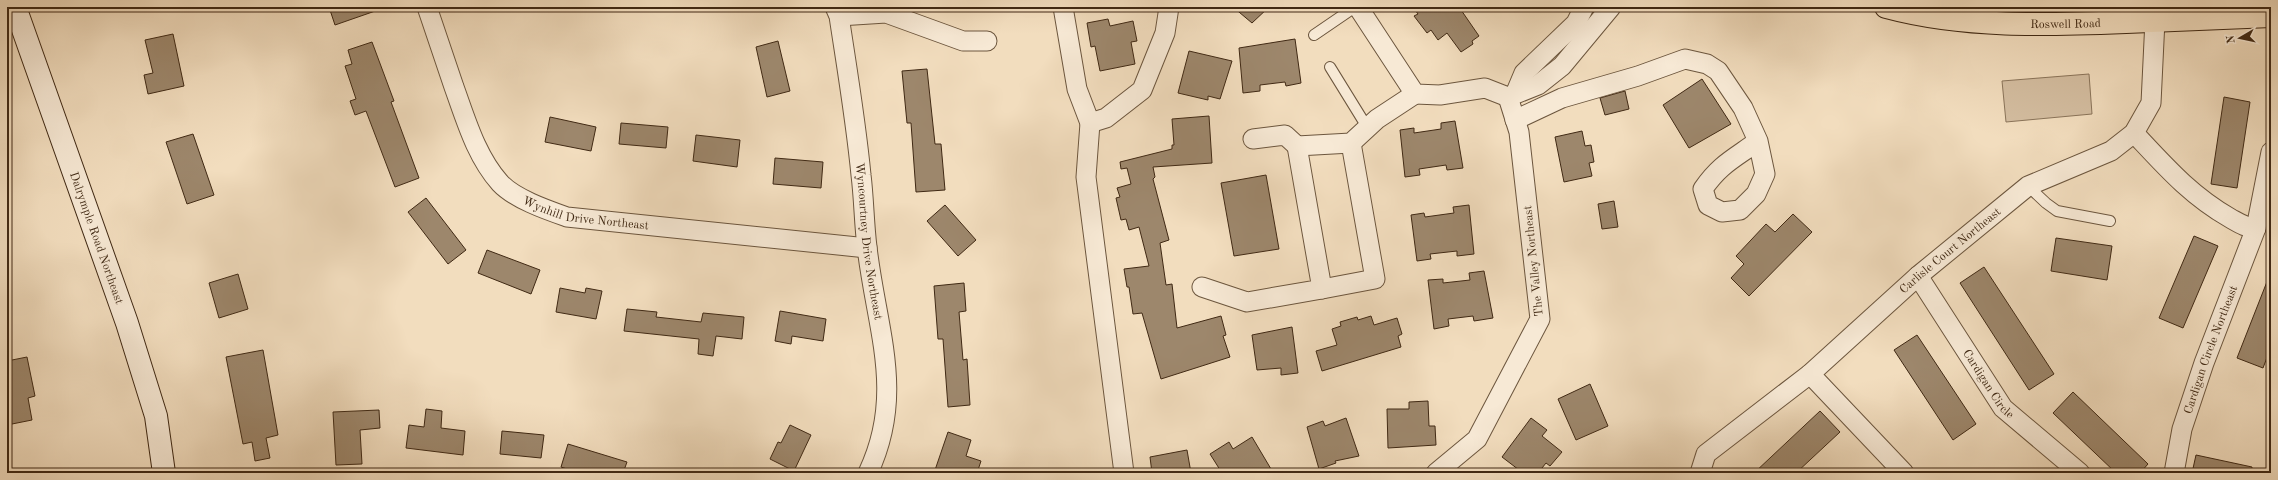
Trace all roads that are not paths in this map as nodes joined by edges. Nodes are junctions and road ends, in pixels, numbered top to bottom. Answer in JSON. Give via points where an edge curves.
{"nodes":[{"id":1,"x":16,"y":7,"type":"edge"},
{"id":2,"x":427,"y":7,"type":"edge"},
{"id":3,"x":1063,"y":7,"type":"edge"},
{"id":4,"x":1169,"y":7,"type":"edge"},
{"id":5,"x":1355,"y":7,"type":"edge"},
{"id":6,"x":1358,"y":7,"type":"edge"},
{"id":7,"x":1584,"y":7,"type":"edge"},
{"id":8,"x":1612,"y":7,"type":"edge"},
{"id":9,"x":1886,"y":7,"type":"edge"},
{"id":10,"x":837,"y":11,"type":"edge"},
{"id":11,"x":2271,"y":16,"type":"edge"},
{"id":12,"x":2155,"y":20,"type":"junction"},
{"id":13,"x":1314,"y":35,"type":"dead end"},
{"id":14,"x":987,"y":41,"type":"dead end"},
{"id":15,"x":1330,"y":67,"type":"dead end"},
{"id":16,"x":1415,"y":94,"type":"junction"},
{"id":17,"x":1512,"y":95,"type":"junction"},
{"id":18,"x":1515,"y":120,"type":"junction"},
{"id":19,"x":1090,"y":123,"type":"junction"},
{"id":20,"x":1367,"y":127,"type":"junction"},
{"id":21,"x":2134,"y":133,"type":"junction"},
{"id":22,"x":1254,"y":139,"type":"dead end"},
{"id":23,"x":1758,"y":141,"type":"dead end"},
{"id":24,"x":1351,"y":143,"type":"junction"},
{"id":25,"x":1297,"y":146,"type":"junction"},
{"id":26,"x":2271,"y":152,"type":"edge"},
{"id":27,"x":2028,"y":186,"type":"junction"},
{"id":28,"x":2110,"y":221,"type":"dead end"},
{"id":29,"x":2256,"y":228,"type":"junction"},
{"id":30,"x":867,"y":248,"type":"junction"},
{"id":31,"x":1918,"y":276,"type":"junction"},
{"id":32,"x":1202,"y":287,"type":"dead end"},
{"id":33,"x":1322,"y":289,"type":"junction"},
{"id":34,"x":1810,"y":374,"type":"junction"},
{"id":35,"x":164,"y":473,"type":"edge"},
{"id":36,"x":868,"y":473,"type":"edge"},
{"id":37,"x":1124,"y":473,"type":"edge"},
{"id":38,"x":1436,"y":473,"type":"edge"},
{"id":39,"x":1700,"y":473,"type":"edge"},
{"id":40,"x":1904,"y":473,"type":"edge"},
{"id":41,"x":2080,"y":473,"type":"edge"},
{"id":42,"x":2174,"y":473,"type":"edge"}],
"edges":[{"from":1,"to":35,"type":"street","name":"Dalrymple Road Northeast","via":[[134,344],[156,416]]},
{"from":2,"to":30,"type":"street","name":"Wynhill Drive Northeast","via":[[467,124],[480,153],[500,183],[522,198],[567,217]]},
{"from":3,"to":19,"type":"street","via":[[1077,89]]},
{"from":4,"to":19,"type":"street","via":[[1165,33],[1142,90],[1106,118]]},
{"from":5,"to":13,"type":"lane"},
{"from":6,"to":16,"type":"street"},
{"from":7,"to":17,"type":"street","via":[[1576,23],[1524,73]]},
{"from":8,"to":17,"type":"street","via":[[1562,66],[1538,84]]},
{"from":9,"to":12,"type":"main road","name":"Roswell Road","via":[[1941,18],[1980,22],[2058,25]]},
{"from":10,"to":14,"type":"street","via":[[886,13],[963,41]]},
{"from":10,"to":30,"type":"street","name":"Wyncourtney Drive Northeast","via":[[861,175]]},
{"from":11,"to":12,"type":"main road","name":"Roswell Road"},
{"from":12,"to":21,"type":"street","name":"Carlisle Court Northeast","via":[[2151,103]]},
{"from":15,"to":20,"type":"lane"},
{"from":16,"to":17,"type":"street","via":[[1440,95],[1485,88]]},
{"from":16,"to":20,"type":"street"},
{"from":17,"to":18,"type":"street","name":"The Valley Northeast"},
{"from":18,"to":23,"type":"street","via":[[1562,98],[1684,59],[1707,64],[1718,71],[1743,108]]},
{"from":18,"to":38,"type":"street","name":"The Valley Northeast","via":[[1519,132],[1540,319],[1477,439]]},
{"from":19,"to":37,"type":"street","via":[[1086,177]]},
{"from":20,"to":24,"type":"street"},
{"from":21,"to":27,"type":"street","name":"Carlisle Court Northeast","via":[[2111,151]]},
{"from":21,"to":29,"type":"street","via":[[2189,191],[2248,228]]},
{"from":22,"to":25,"type":"street","via":[[1285,135]]},
{"from":24,"to":25,"type":"street"},
{"from":24,"to":33,"type":"street","via":[[1375,279]]},
{"from":25,"to":33,"type":"street"},
{"from":26,"to":29,"type":"street","name":"Cardigan Circle Northeast"},
{"from":27,"to":28,"type":"lane","via":[[2057,211]]},
{"from":27,"to":31,"type":"street","name":"Carlisle Court Northeast"},
{"from":29,"to":42,"type":"street","name":"Cardigan Circle Northeast","via":[[2204,363],[2182,430]]},
{"from":30,"to":36,"type":"street","name":"Wyncourtney Drive Northeast","via":[[886,349],[888,377],[884,420]]},
{"from":31,"to":34,"type":"street","name":"Carlisle Court Northeast"},
{"from":31,"to":41,"type":"street","name":"Cardigan Circle","via":[[2003,408]]},
{"from":32,"to":33,"type":"street","via":[[1247,302]]},
{"from":34,"to":39,"type":"street","name":"Carlisle Court Northeast","via":[[1706,454]]},
{"from":34,"to":40,"type":"street"}]}
